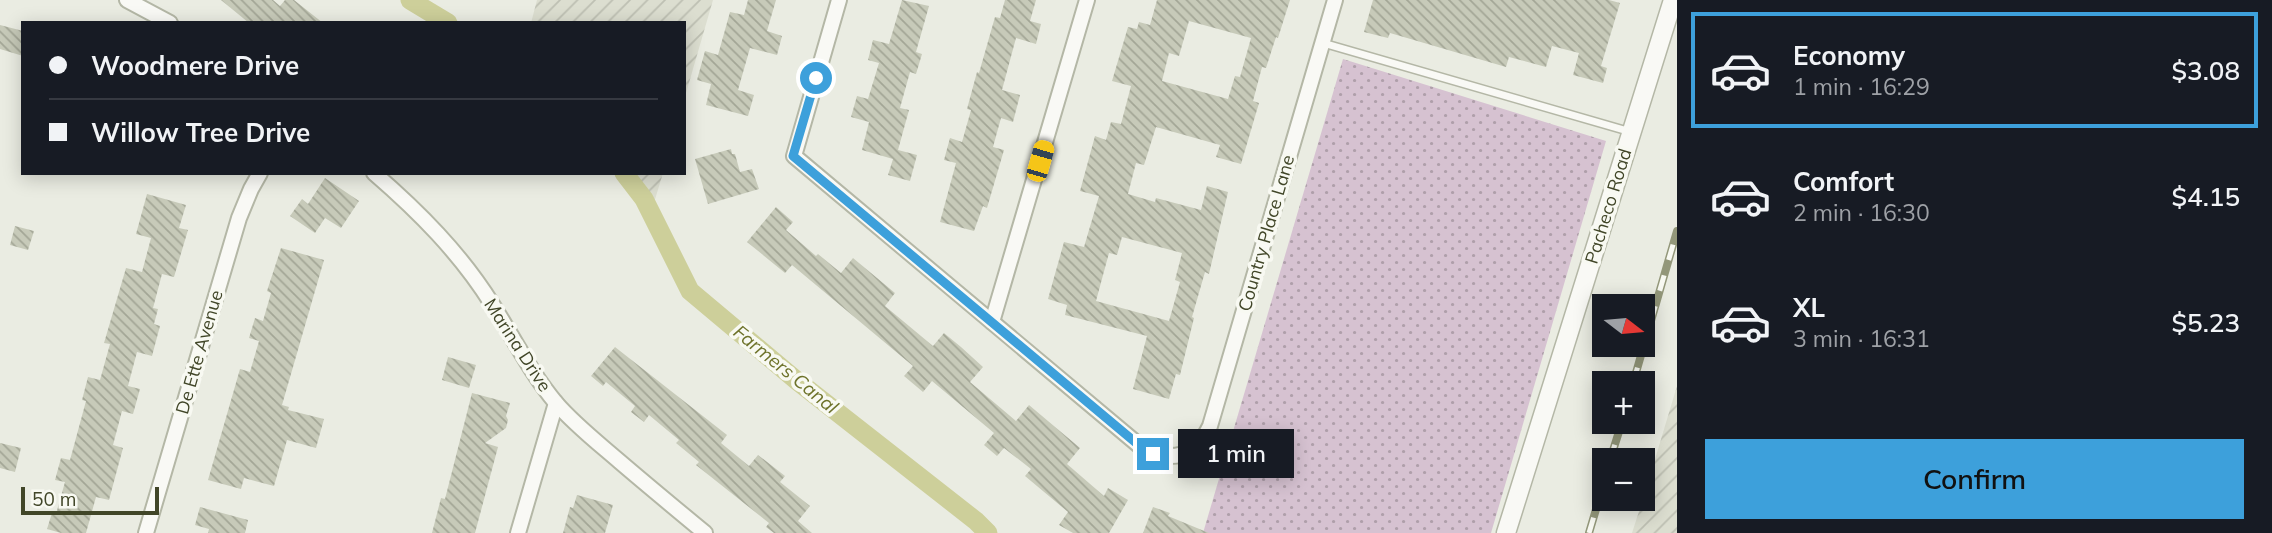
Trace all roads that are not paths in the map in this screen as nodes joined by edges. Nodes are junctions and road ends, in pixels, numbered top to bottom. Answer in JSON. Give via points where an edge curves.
{"nodes":[{"id":1,"x":127,"y":0,"type":"edge"},
{"id":2,"x":839,"y":0,"type":"edge"},
{"id":3,"x":1087,"y":0,"type":"edge"},
{"id":4,"x":1335,"y":0,"type":"edge"},
{"id":5,"x":1673,"y":0,"type":"edge"},
{"id":6,"x":166,"y":21,"type":"edge"},
{"id":7,"x":1322,"y":43,"type":"junction"},
{"id":8,"x":1632,"y":132,"type":"junction"},
{"id":9,"x":259,"y":175,"type":"edge"},
{"id":10,"x":375,"y":175,"type":"edge"},
{"id":11,"x":992,"y":323,"type":"junction"},
{"id":12,"x":556,"y":403,"type":"junction"},
{"id":13,"x":146,"y":533,"type":"edge"},
{"id":14,"x":518,"y":533,"type":"edge"},
{"id":15,"x":705,"y":533,"type":"edge"},
{"id":16,"x":1506,"y":533,"type":"edge"}],
"edges":[{"from":1,"to":6,"type":"street"},
{"from":2,"to":11,"type":"street","via":[[793,156]]},
{"from":3,"to":11,"type":"street"},
{"from":4,"to":7,"type":"street","name":"Country Place Lane"},
{"from":5,"to":8,"type":"street","name":"Pacheco Road"},
{"from":7,"to":8,"type":"lane"},
{"from":7,"to":11,"type":"street","name":"Country Place Lane","via":[[1210,426],[1193,449],[1168,457],[1141,447]]},
{"from":8,"to":16,"type":"street","name":"Pacheco Road"},
{"from":9,"to":13,"type":"street","name":"De Ette Avenue","via":[[239,218]]},
{"from":10,"to":12,"type":"street","name":"Marina Drive","via":[[423,218],[467,268]]},
{"from":12,"to":14,"type":"street"},
{"from":12,"to":15,"type":"street","name":"Marina Drive","via":[[580,429]]}]}
